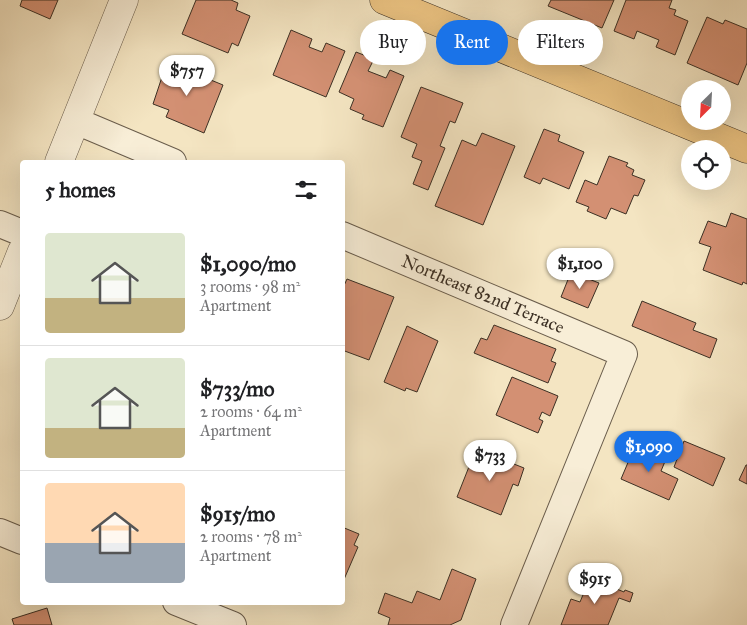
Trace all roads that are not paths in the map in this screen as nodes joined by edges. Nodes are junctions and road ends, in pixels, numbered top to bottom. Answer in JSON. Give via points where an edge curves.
{"nodes":[{"id":1,"x":124,"y":0,"type":"edge"},
{"id":2,"x":384,"y":0,"type":"edge"},
{"id":3,"x":76,"y":121,"type":"junction"},
{"id":4,"x":747,"y":149,"type":"edge"},
{"id":5,"x":60,"y":160,"type":"edge"},
{"id":6,"x":167,"y":160,"type":"edge"},
{"id":7,"x":0,"y":224,"type":"edge"},
{"id":8,"x":20,"y":232,"type":"edge"},
{"id":9,"x":345,"y":235,"type":"edge"},
{"id":10,"x":20,"y":256,"type":"edge"},
{"id":11,"x":0,"y":306,"type":"edge"},
{"id":12,"x":0,"y":532,"type":"edge"},
{"id":13,"x":20,"y":540,"type":"edge"},
{"id":14,"x":183,"y":605,"type":"edge"},
{"id":15,"x":233,"y":625,"type":"edge"},
{"id":16,"x":514,"y":625,"type":"edge"}],
"edges":[{"from":1,"to":3,"type":"street"},
{"from":2,"to":4,"type":"main road"},
{"from":3,"to":5,"type":"street"},
{"from":3,"to":6,"type":"street"},
{"from":7,"to":8,"type":"street"},
{"from":9,"to":16,"type":"street","name":"Northeast 82nd Terrace","via":[[624,354]]},
{"from":10,"to":11,"type":"street"},
{"from":12,"to":13,"type":"street"},
{"from":14,"to":15,"type":"street"}]}
